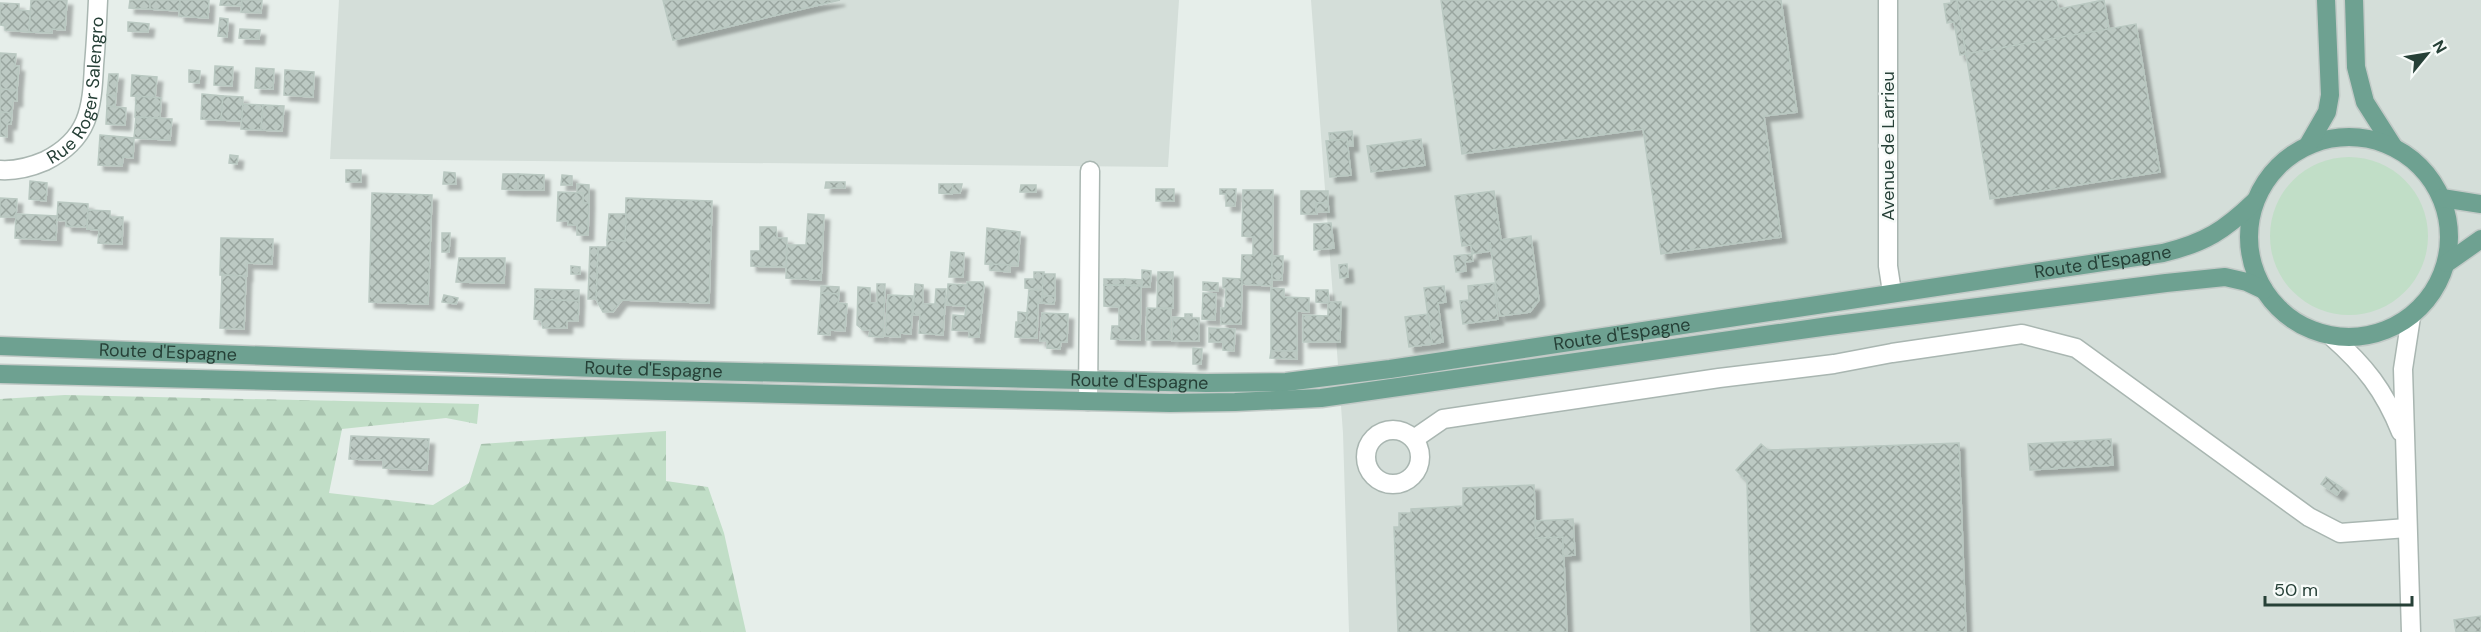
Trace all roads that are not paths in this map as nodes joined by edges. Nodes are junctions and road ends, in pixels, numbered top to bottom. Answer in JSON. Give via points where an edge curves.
{"nodes":[{"id":1,"x":98,"y":0,"type":"edge"},
{"id":2,"x":1888,"y":0,"type":"edge"},
{"id":3,"x":2326,"y":0,"type":"edge"},
{"id":4,"x":2354,"y":0,"type":"edge"},
{"id":5,"x":2308,"y":145,"type":"junction"},
{"id":6,"x":2393,"y":146,"type":"junction"},
{"id":7,"x":0,"y":170,"type":"edge"},
{"id":8,"x":1090,"y":171,"type":"dead end"},
{"id":9,"x":2442,"y":198,"type":"junction"},
{"id":10,"x":2255,"y":201,"type":"junction"},
{"id":11,"x":2481,"y":204,"type":"edge"},
{"id":12,"x":2481,"y":239,"type":"edge"},
{"id":13,"x":2447,"y":263,"type":"junction"},
{"id":14,"x":2264,"y":290,"type":"junction"},
{"id":15,"x":1892,"y":292,"type":"junction"},
{"id":16,"x":2411,"y":317,"type":"junction"},
{"id":17,"x":2331,"y":336,"type":"junction"},
{"id":18,"x":0,"y":346,"type":"edge"},
{"id":19,"x":0,"y":374,"type":"edge"},
{"id":20,"x":1087,"y":381,"type":"junction"},
{"id":21,"x":1088,"y":401,"type":"junction"},
{"id":22,"x":1414,"y":439,"type":"dead end"},
{"id":23,"x":2404,"y":442,"type":"junction"},
{"id":24,"x":2407,"y":528,"type":"junction"},
{"id":25,"x":2411,"y":632,"type":"edge"}],
"edges":[{"from":1,"to":7,"type":"street","name":"Rue Roger Salengro","via":[[92,104],[84,126],[70,143],[32,167]]},
{"from":2,"to":15,"type":"street","name":"Avenue de Larrieu","via":[[1888,266]]},
{"from":3,"to":5,"type":"main road","via":[[2330,95],[2327,112]]},
{"from":4,"to":6,"type":"main road","via":[[2358,76],[2365,102]]},
{"from":5,"to":6,"type":"main road","via":[[2349,136]]},
{"from":5,"to":10,"type":"main road","via":[[2280,163]]},
{"from":6,"to":9,"type":"main road","via":[[2423,168]]},
{"from":8,"to":20,"type":"street"},
{"from":9,"to":11,"type":"main road"},
{"from":9,"to":13,"type":"main road","via":[[2450,228]]},
{"from":10,"to":14,"type":"main road","via":[[2249,245]]},
{"from":10,"to":15,"type":"main road","name":"Route d'Espagne","via":[[2234,221],[2195,245],[1977,282]]},
{"from":12,"to":13,"type":"main road"},
{"from":13,"to":16,"type":"main road","via":[[2436,289]]},
{"from":14,"to":17,"type":"main road","via":[[2288,317]]},
{"from":14,"to":21,"type":"main road","name":"Route d'Espagne","via":[[2225,277],[2166,283],[1346,394],[1235,402]]},
{"from":15,"to":20,"type":"main road","name":"Route d'Espagne","via":[[1286,382]]},
{"from":16,"to":17,"type":"main road","via":[[2392,328],[2361,337]]},
{"from":16,"to":23,"type":"street","via":[[2403,369]]},
{"from":17,"to":23,"type":"street","via":[[2374,379],[2390,404]]},
{"from":18,"to":20,"type":"main road","name":"Route d'Espagne"},
{"from":19,"to":21,"type":"main road","name":"Route d'Espagne"},
{"from":20,"to":21,"type":"street"},
{"from":22,"to":24,"type":"street","via":[[1443,419],[2022,334],[2076,348],[2309,517],[2340,533]]},
{"from":23,"to":24,"type":"street"},
{"from":24,"to":25,"type":"street"}]}
